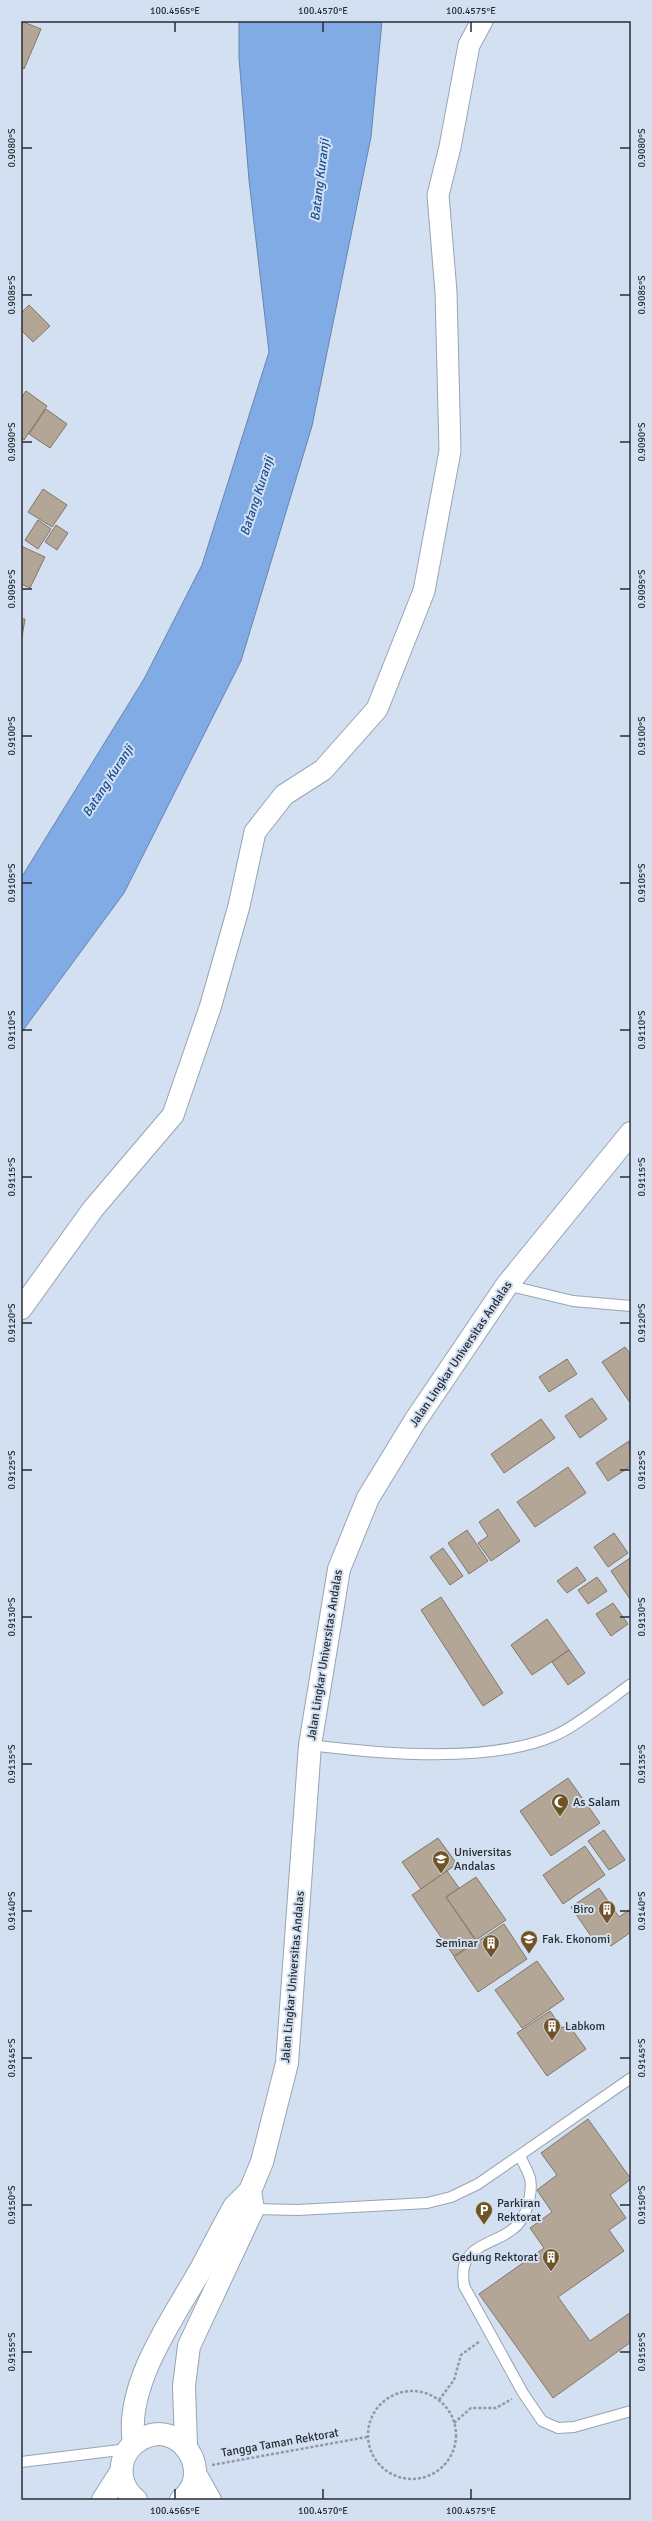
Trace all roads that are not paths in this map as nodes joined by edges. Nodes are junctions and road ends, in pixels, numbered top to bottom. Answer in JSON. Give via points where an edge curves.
{"nodes":[{"id":1,"x":482,"y":21,"type":"edge"},
{"id":2,"x":631,"y":1133,"type":"edge"},
{"id":3,"x":507,"y":1285,"type":"junction"},
{"id":4,"x":631,"y":1306,"type":"edge"},
{"id":5,"x":21,"y":1309,"type":"edge"},
{"id":6,"x":631,"y":1684,"type":"edge"},
{"id":7,"x":310,"y":1745,"type":"junction"},
{"id":8,"x":631,"y":2078,"type":"edge"},
{"id":9,"x":520,"y":2156,"type":"junction"},
{"id":10,"x":252,"y":2200,"type":"junction"},
{"id":11,"x":631,"y":2411,"type":"edge"},
{"id":12,"x":131,"y":2446,"type":"junction"},
{"id":13,"x":186,"y":2446,"type":"junction"},
{"id":14,"x":21,"y":2462,"type":"edge"},
{"id":15,"x":196,"y":2471,"type":"junction"},
{"id":16,"x":121,"y":2472,"type":"junction"},
{"id":17,"x":103,"y":2500,"type":"edge"},
{"id":18,"x":136,"y":2500,"type":"edge"},
{"id":19,"x":181,"y":2500,"type":"edge"},
{"id":20,"x":210,"y":2500,"type":"edge"}],
"edges":[{"from":1,"to":5,"type":"street","via":[[469,45],[450,147],[438,195],[446,292],[450,451],[424,591],[377,709],[323,770],[284,795],[255,832],[210,1008],[173,1115],[93,1209]]},
{"from":2,"to":3,"type":"street","name":"Jalan Lingkar Universitas Andalas"},
{"from":3,"to":4,"type":"lane","via":[[573,1301]]},
{"from":3,"to":7,"type":"street","name":"Jalan Lingkar Universitas Andalas","via":[[415,1421],[368,1498],[338,1569]]},
{"from":6,"to":7,"type":"lane","via":[[557,1735],[522,1747],[470,1754],[357,1751]]},
{"from":7,"to":10,"type":"street","name":"Jalan Lingkar Universitas Andalas","via":[[287,2063]]},
{"from":8,"to":9,"type":"lane"},
{"from":9,"to":10,"type":"lane","via":[[478,2184],[451,2197],[427,2203],[298,2210]]},
{"from":9,"to":11,"type":"lane","via":[[530,2179],[526,2211],[514,2229],[479,2248],[468,2258],[463,2269],[464,2286],[523,2393],[542,2421],[558,2428],[574,2427]]},
{"from":10,"to":12,"type":"street","name":"Jalan Lingkar Universitas Andalas","via":[[234,2207],[162,2333],[146,2370],[135,2409]]},
{"from":10,"to":13,"type":"street","name":"Jalan Lingkar Universitas Andalas","via":[[190,2346],[184,2386]]},
{"from":12,"to":13,"type":"street","via":[[147,2436],[160,2434],[174,2437]]},
{"from":12,"to":14,"type":"lane"},
{"from":12,"to":16,"type":"street","via":[[124,2458]]},
{"from":13,"to":15,"type":"street","via":[[193,2456]]},
{"from":15,"to":19,"type":"street","via":[[192,2487]]},
{"from":15,"to":20,"type":"street"},
{"from":16,"to":17,"type":"street"},
{"from":16,"to":18,"type":"street","via":[[124,2484]]}]}
